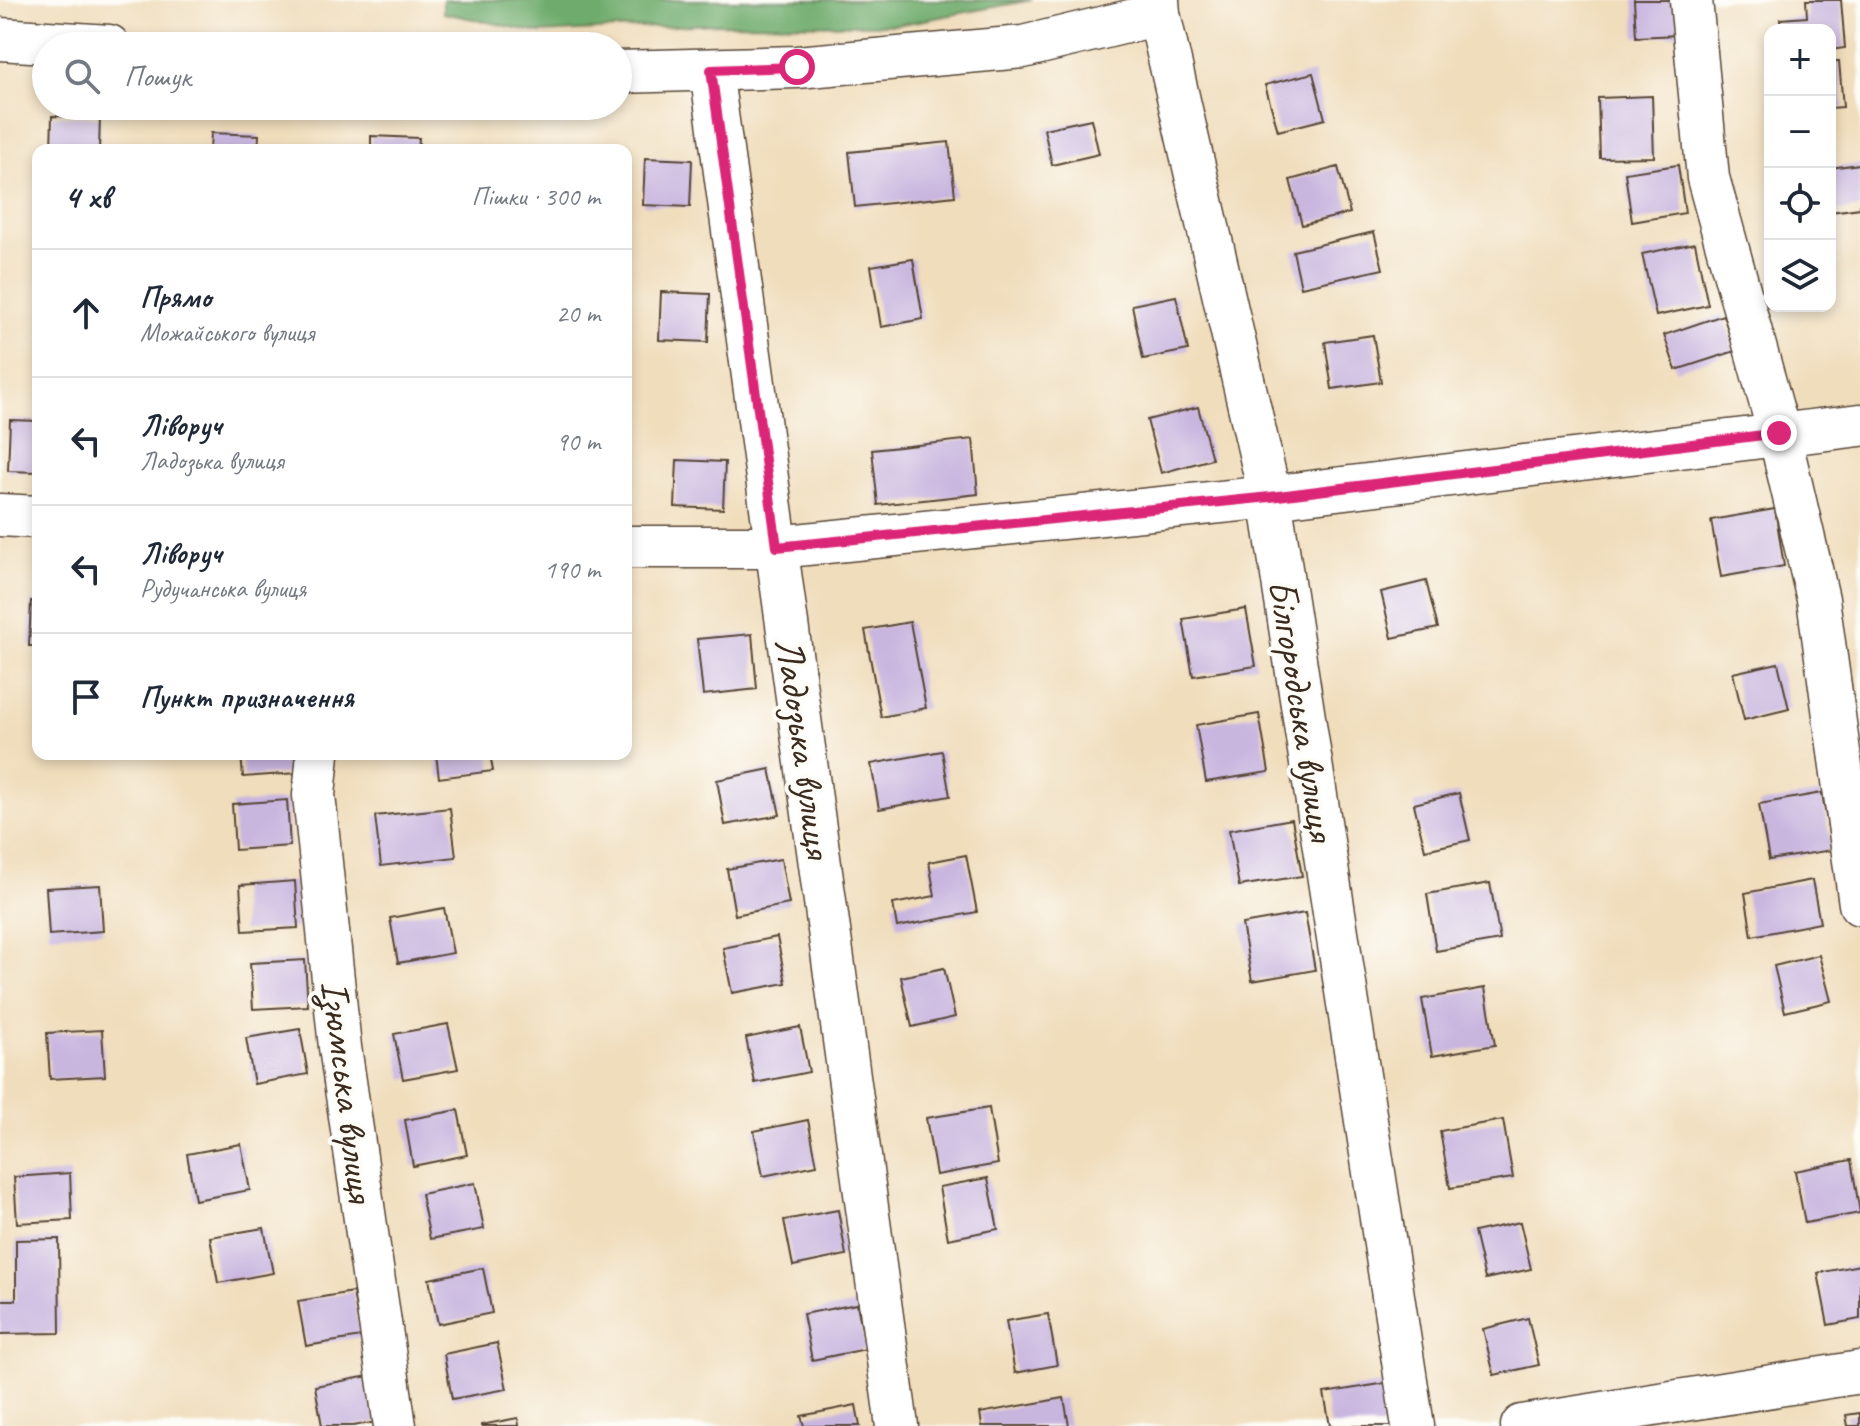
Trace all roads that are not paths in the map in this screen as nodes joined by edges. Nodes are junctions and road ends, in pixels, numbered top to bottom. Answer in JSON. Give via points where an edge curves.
{"nodes":[{"id":1,"x":1691,"y":0,"type":"edge"},
{"id":2,"x":1158,"y":7,"type":"edge"},
{"id":3,"x":0,"y":39,"type":"edge"},
{"id":4,"x":32,"y":41,"type":"edge"},
{"id":5,"x":711,"y":70,"type":"junction"},
{"id":6,"x":632,"y":72,"type":"edge"},
{"id":7,"x":1860,"y":425,"type":"edge"},
{"id":8,"x":1779,"y":433,"type":"junction"},
{"id":9,"x":1270,"y":497,"type":"junction"},
{"id":10,"x":0,"y":515,"type":"edge"},
{"id":11,"x":32,"y":517,"type":"edge"},
{"id":12,"x":632,"y":547,"type":"edge"},
{"id":13,"x":777,"y":547,"type":"junction"},
{"id":14,"x":317,"y":760,"type":"edge"},
{"id":15,"x":1860,"y":904,"type":"edge"},
{"id":16,"x":1860,"y":1372,"type":"edge"},
{"id":17,"x":395,"y":1426,"type":"edge"},
{"id":18,"x":897,"y":1426,"type":"edge"},
{"id":19,"x":1413,"y":1426,"type":"edge"},
{"id":20,"x":1522,"y":1426,"type":"edge"}],
"edges":[{"from":1,"to":8,"type":"street","via":[[1708,178]]},
{"from":2,"to":5,"type":"street","via":[[1023,47]]},
{"from":2,"to":9,"type":"street","name":"Білгородська вулиця"},
{"from":3,"to":4,"type":"street"},
{"from":5,"to":6,"type":"street"},
{"from":5,"to":13,"type":"street","name":"Ладозька вулиця"},
{"from":7,"to":8,"type":"street"},
{"from":8,"to":9,"type":"street"},
{"from":8,"to":15,"type":"street","via":[[1818,599]]},
{"from":9,"to":13,"type":"street"},
{"from":9,"to":19,"type":"street","name":"Білгородська вулиця"},
{"from":10,"to":11,"type":"street"},
{"from":12,"to":13,"type":"street"},
{"from":13,"to":18,"type":"street","name":"Ладозька вулиця"},
{"from":14,"to":17,"type":"street","name":"Ізюмська вулиця","via":[[314,795],[340,1047]]},
{"from":16,"to":20,"type":"street"}]}
